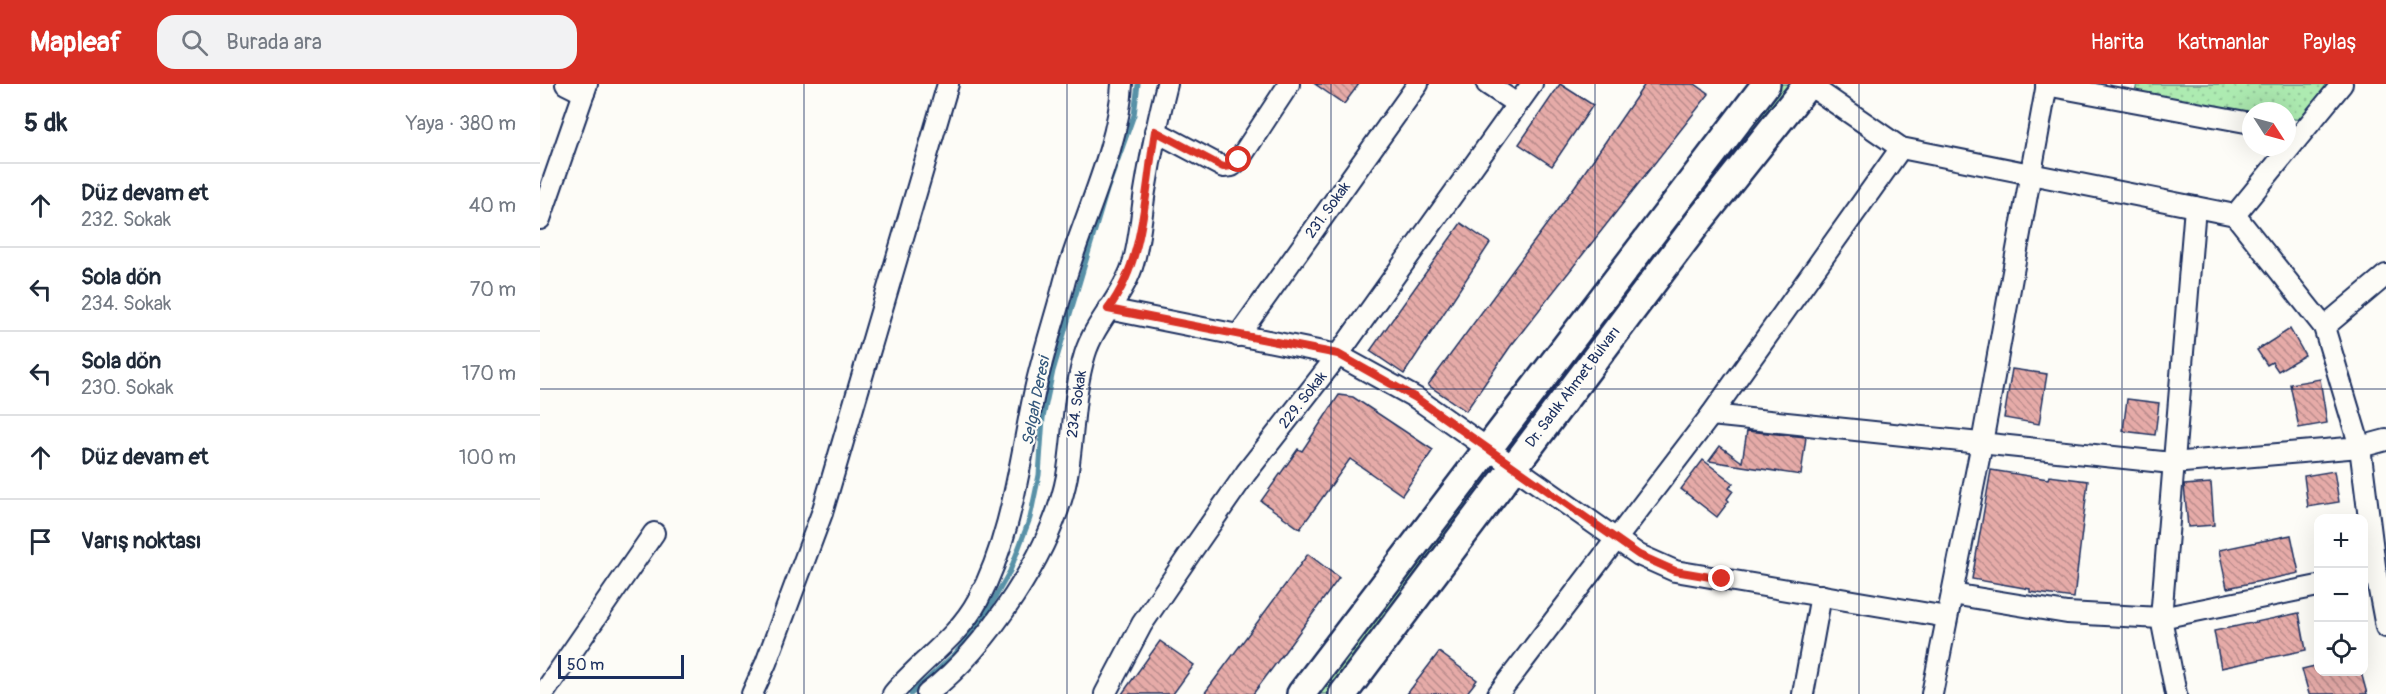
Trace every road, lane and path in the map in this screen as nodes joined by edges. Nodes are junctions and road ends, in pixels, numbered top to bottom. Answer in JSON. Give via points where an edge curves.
{"nodes":[{"id":1,"x":948,"y":84,"type":"edge"},
{"id":2,"x":1122,"y":84,"type":"edge"},
{"id":3,"x":1167,"y":84,"type":"edge"},
{"id":4,"x":1288,"y":84,"type":"edge"},
{"id":5,"x":1418,"y":84,"type":"edge"},
{"id":6,"x":1487,"y":84,"type":"edge"},
{"id":7,"x":1532,"y":84,"type":"edge"},
{"id":8,"x":1766,"y":84,"type":"edge"},
{"id":9,"x":1808,"y":84,"type":"edge"},
{"id":10,"x":2342,"y":84,"type":"edge"},
{"id":11,"x":2046,"y":85,"type":"edge"},
{"id":12,"x":579,"y":87,"type":"edge"},
{"id":13,"x":1517,"y":104,"type":"junction"},
{"id":14,"x":2242,"y":121,"type":"edge"},
{"id":15,"x":2296,"y":130,"type":"edge"},
{"id":16,"x":1155,"y":131,"type":"junction"},
{"id":17,"x":1901,"y":148,"type":"junction"},
{"id":18,"x":2277,"y":156,"type":"edge"},
{"id":19,"x":2028,"y":175,"type":"junction"},
{"id":20,"x":2195,"y":207,"type":"junction"},
{"id":21,"x":2235,"y":215,"type":"junction"},
{"id":22,"x":540,"y":219,"type":"edge"},
{"id":23,"x":2386,"y":274,"type":"edge"},
{"id":24,"x":1108,"y":309,"type":"junction"},
{"id":25,"x":2324,"y":327,"type":"junction"},
{"id":26,"x":1238,"y":336,"type":"junction"},
{"id":27,"x":1338,"y":354,"type":"junction"},
{"id":28,"x":1711,"y":415,"type":"junction"},
{"id":29,"x":2386,"y":440,"type":"edge"},
{"id":30,"x":1982,"y":443,"type":"junction"},
{"id":31,"x":2360,"y":447,"type":"junction"},
{"id":32,"x":1487,"y":448,"type":"junction"},
{"id":33,"x":2172,"y":463,"type":"junction"},
{"id":34,"x":1512,"y":467,"type":"junction"},
{"id":35,"x":654,"y":533,"type":"dead end"},
{"id":36,"x":1614,"y":539,"type":"junction"},
{"id":37,"x":2375,"y":574,"type":"edge"},
{"id":38,"x":2314,"y":587,"type":"edge"},
{"id":39,"x":1952,"y":594,"type":"junction"},
{"id":40,"x":1821,"y":595,"type":"junction"},
{"id":41,"x":1947,"y":617,"type":"junction"},
{"id":42,"x":2161,"y":618,"type":"junction"},
{"id":43,"x":2386,"y":627,"type":"edge"},
{"id":44,"x":543,"y":694,"type":"edge"},
{"id":45,"x":752,"y":694,"type":"edge"},
{"id":46,"x":893,"y":694,"type":"edge"},
{"id":47,"x":927,"y":694,"type":"edge"},
{"id":48,"x":1105,"y":694,"type":"edge"},
{"id":49,"x":1301,"y":694,"type":"edge"},
{"id":50,"x":1343,"y":694,"type":"edge"},
{"id":51,"x":1498,"y":694,"type":"edge"},
{"id":52,"x":1803,"y":694,"type":"edge"},
{"id":53,"x":1932,"y":694,"type":"edge"},
{"id":54,"x":2176,"y":694,"type":"edge"}],
"edges":[{"from":1,"to":45,"type":"street","via":[[822,513]]},
{"from":2,"to":46,"type":"street","via":[[1111,143],[1070,266],[1033,397],[1008,520],[993,562],[978,600],[962,624]]},
{"from":3,"to":16,"type":"street","name":"234. Sokak"},
{"from":4,"to":16,"type":"street","via":[[1232,166],[1223,167]]},
{"from":5,"to":26,"type":"street","name":"231. Sokak"},
{"from":6,"to":13,"type":"street"},
{"from":7,"to":13,"type":"street","name":"229. Sokak"},
{"from":8,"to":32,"type":"main road","name":"Dr. Sadık Ahmet Bulvarı"},
{"from":9,"to":17,"type":"street"},
{"from":9,"to":34,"type":"main road","name":"Dr. Sadık Ahmet Bulvarı"},
{"from":10,"to":15,"type":"street"},
{"from":11,"to":14,"type":"street"},
{"from":11,"to":19,"type":"street"},
{"from":12,"to":22,"type":"street"},
{"from":13,"to":27,"type":"street","name":"229. Sokak"},
{"from":16,"to":24,"type":"street","name":"234. Sokak","via":[[1132,267]]},
{"from":17,"to":19,"type":"street"},
{"from":17,"to":28,"type":"street"},
{"from":18,"to":21,"type":"street"},
{"from":19,"to":20,"type":"street"},
{"from":19,"to":30,"type":"street"},
{"from":20,"to":21,"type":"street"},
{"from":20,"to":33,"type":"street"},
{"from":21,"to":25,"type":"street"},
{"from":23,"to":25,"type":"street"},
{"from":24,"to":26,"type":"street"},
{"from":24,"to":47,"type":"street","name":"234. Sokak","via":[[1084,356],[1066,477],[1056,517],[1033,566],[1014,597],[943,682]]},
{"from":25,"to":31,"type":"street"},
{"from":26,"to":27,"type":"street"},
{"from":27,"to":32,"type":"street","via":[[1416,398]]},
{"from":27,"to":48,"type":"street","name":"229. Sokak","via":[[1191,552],[1142,624]]},
{"from":28,"to":30,"type":"street"},
{"from":28,"to":36,"type":"street"},
{"from":29,"to":31,"type":"street"},
{"from":30,"to":33,"type":"street"},
{"from":30,"to":39,"type":"street"},
{"from":31,"to":33,"type":"street"},
{"from":31,"to":37,"type":"street"},
{"from":32,"to":34,"type":"street"},
{"from":32,"to":49,"type":"main road","name":"Dr. Sadık Ahmet Bulvarı"},
{"from":33,"to":42,"type":"street"},
{"from":34,"to":36,"type":"street"},
{"from":34,"to":50,"type":"main road","name":"Dr. Sadık Ahmet Bulvarı"},
{"from":35,"to":44,"type":"street"},
{"from":36,"to":40,"type":"street","via":[[1675,571]]},
{"from":36,"to":51,"type":"street"},
{"from":37,"to":43,"type":"street"},
{"from":38,"to":42,"type":"street"},
{"from":39,"to":41,"type":"street"},
{"from":39,"to":42,"type":"street","via":[[2067,613]]},
{"from":40,"to":41,"type":"street"},
{"from":40,"to":52,"type":"street"},
{"from":41,"to":53,"type":"street"},
{"from":42,"to":54,"type":"street"}]}
